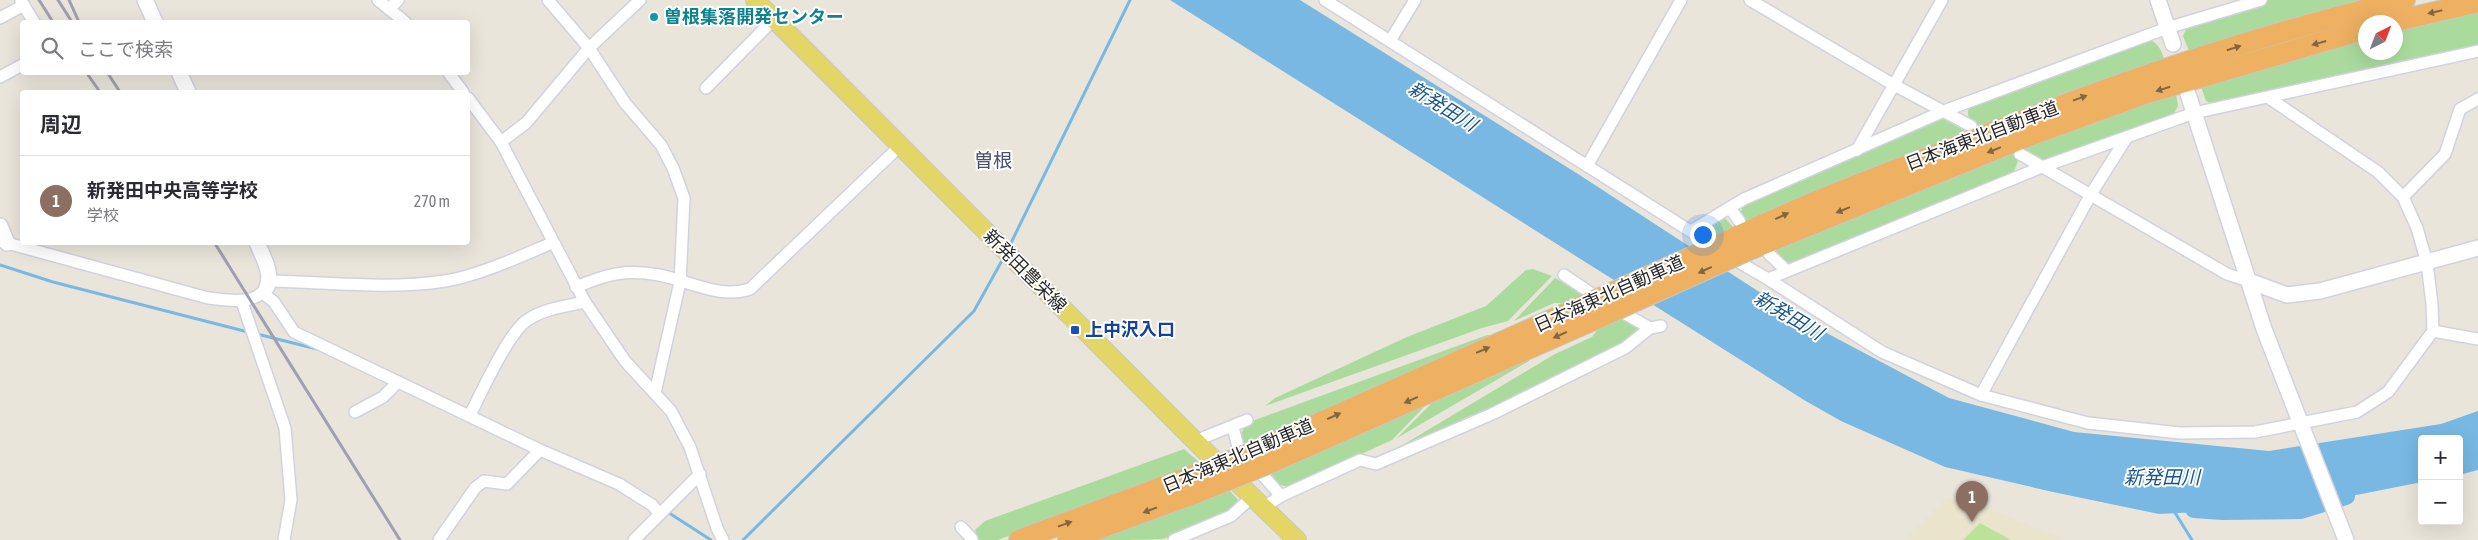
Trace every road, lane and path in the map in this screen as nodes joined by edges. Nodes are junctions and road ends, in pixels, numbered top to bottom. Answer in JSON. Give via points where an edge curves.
{"nodes":[{"id":1,"x":145,"y":0,"type":"edge"},
{"id":2,"x":378,"y":0,"type":"edge"},
{"id":3,"x":398,"y":0,"type":"edge"},
{"id":4,"x":548,"y":0,"type":"edge"},
{"id":5,"x":640,"y":0,"type":"edge"},
{"id":6,"x":756,"y":0,"type":"edge"},
{"id":7,"x":1325,"y":0,"type":"edge"},
{"id":8,"x":1415,"y":0,"type":"edge"},
{"id":9,"x":1682,"y":0,"type":"edge"},
{"id":10,"x":1750,"y":0,"type":"edge"},
{"id":11,"x":1942,"y":0,"type":"edge"},
{"id":12,"x":2158,"y":0,"type":"edge"},
{"id":13,"x":2261,"y":0,"type":"edge"},
{"id":14,"x":2405,"y":0,"type":"edge"},
{"id":15,"x":2478,"y":2,"type":"edge"},
{"id":16,"x":22,"y":3,"type":"edge"},
{"id":17,"x":389,"y":9,"type":"junction"},
{"id":18,"x":0,"y":18,"type":"edge"},
{"id":19,"x":774,"y":19,"type":"junction"},
{"id":20,"x":2403,"y":19,"type":"edge"},
{"id":21,"x":33,"y":20,"type":"edge"},
{"id":22,"x":155,"y":20,"type":"edge"},
{"id":23,"x":403,"y":20,"type":"edge"},
{"id":24,"x":2167,"y":28,"type":"junction"},
{"id":25,"x":2358,"y":31,"type":"edge"},
{"id":26,"x":1390,"y":41,"type":"junction"},
{"id":27,"x":2173,"y":44,"type":"dead end"},
{"id":28,"x":589,"y":48,"type":"junction"},
{"id":29,"x":2478,"y":51,"type":"edge"},
{"id":30,"x":20,"y":66,"type":"edge"},
{"id":31,"x":180,"y":75,"type":"edge"},
{"id":32,"x":450,"y":75,"type":"edge"},
{"id":33,"x":0,"y":77,"type":"edge"},
{"id":34,"x":1894,"y":85,"type":"junction"},
{"id":35,"x":706,"y":88,"type":"dead end"},
{"id":36,"x":187,"y":90,"type":"edge"},
{"id":37,"x":462,"y":90,"type":"edge"},
{"id":38,"x":2188,"y":94,"type":"dead end"},
{"id":39,"x":2269,"y":98,"type":"junction"},
{"id":40,"x":2478,"y":99,"type":"edge"},
{"id":41,"x":470,"y":101,"type":"edge"},
{"id":42,"x":1944,"y":111,"type":"junction"},
{"id":43,"x":2194,"y":113,"type":"junction"},
{"id":44,"x":1971,"y":126,"type":"dead end"},
{"id":45,"x":2127,"y":137,"type":"junction"},
{"id":46,"x":501,"y":142,"type":"junction"},
{"id":47,"x":900,"y":146,"type":"junction"},
{"id":48,"x":1856,"y":150,"type":"junction"},
{"id":49,"x":2020,"y":154,"type":"dead end"},
{"id":50,"x":1587,"y":166,"type":"junction"},
{"id":51,"x":2042,"y":167,"type":"junction"},
{"id":52,"x":2091,"y":194,"type":"junction"},
{"id":53,"x":2403,"y":197,"type":"junction"},
{"id":54,"x":1730,"y":208,"type":"junction"},
{"id":55,"x":0,"y":226,"type":"edge"},
{"id":56,"x":1691,"y":231,"type":"junction"},
{"id":57,"x":1742,"y":236,"type":"junction"},
{"id":58,"x":3,"y":242,"type":"edge"},
{"id":59,"x":552,"y":243,"type":"junction"},
{"id":60,"x":257,"y":245,"type":"edge"},
{"id":61,"x":2478,"y":248,"type":"edge"},
{"id":62,"x":1769,"y":254,"type":"dead end"},
{"id":63,"x":2426,"y":263,"type":"junction"},
{"id":64,"x":1787,"y":272,"type":"junction"},
{"id":65,"x":1564,"y":275,"type":"dead end"},
{"id":66,"x":1768,"y":279,"type":"junction"},
{"id":67,"x":2248,"y":280,"type":"junction"},
{"id":68,"x":680,"y":282,"type":"junction"},
{"id":69,"x":267,"y":287,"type":"junction"},
{"id":70,"x":576,"y":287,"type":"junction"},
{"id":71,"x":242,"y":302,"type":"junction"},
{"id":72,"x":585,"y":302,"type":"junction"},
{"id":73,"x":2432,"y":331,"type":"junction"},
{"id":74,"x":2478,"y":339,"type":"edge"},
{"id":75,"x":398,"y":382,"type":"junction"},
{"id":76,"x":655,"y":393,"type":"junction"},
{"id":77,"x":1981,"y":395,"type":"junction"},
{"id":78,"x":355,"y":412,"type":"dead end"},
{"id":79,"x":470,"y":415,"type":"junction"},
{"id":80,"x":1247,"y":420,"type":"dead end"},
{"id":81,"x":1233,"y":427,"type":"junction"},
{"id":82,"x":2301,"y":428,"type":"junction"},
{"id":83,"x":1195,"y":441,"type":"junction"},
{"id":84,"x":540,"y":450,"type":"junction"},
{"id":85,"x":700,"y":474,"type":"junction"},
{"id":86,"x":1189,"y":487,"type":"junction"},
{"id":87,"x":1281,"y":496,"type":"junction"},
{"id":88,"x":1258,"y":502,"type":"junction"},
{"id":89,"x":660,"y":513,"type":"junction"},
{"id":90,"x":961,"y":527,"type":"dead end"},
{"id":91,"x":972,"y":539,"type":"edge"},
{"id":92,"x":284,"y":540,"type":"edge"},
{"id":93,"x":439,"y":540,"type":"edge"},
{"id":94,"x":634,"y":540,"type":"edge"},
{"id":95,"x":723,"y":540,"type":"edge"},
{"id":96,"x":1019,"y":540,"type":"edge"},
{"id":97,"x":1068,"y":540,"type":"edge"},
{"id":98,"x":1174,"y":540,"type":"edge"},
{"id":99,"x":1297,"y":540,"type":"edge"},
{"id":100,"x":2346,"y":540,"type":"edge"}],
"edges":[{"from":1,"to":22,"type":"street"},
{"from":2,"to":17,"type":"street"},
{"from":3,"to":17,"type":"street"},
{"from":4,"to":28,"type":"street"},
{"from":5,"to":28,"type":"street"},
{"from":6,"to":19,"type":"main road","name":"新発田豊栄線"},
{"from":7,"to":26,"type":"street"},
{"from":8,"to":26,"type":"street"},
{"from":9,"to":50,"type":"street"},
{"from":10,"to":34,"type":"street"},
{"from":11,"to":34,"type":"street"},
{"from":12,"to":24,"type":"street"},
{"from":13,"to":24,"type":"street"},
{"from":57,"to":14,"type":"highway","name":"日本海東北自動車道","one_way":true,"via":[[1794,210],[2147,74]]},
{"from":15,"to":20,"type":"highway","one_way":true},
{"from":16,"to":18,"type":"street"},
{"from":16,"to":21,"type":"street"},
{"from":17,"to":23,"type":"street"},
{"from":19,"to":35,"type":"street"},
{"from":19,"to":47,"type":"main road","name":"新発田豊栄線"},
{"from":24,"to":27,"type":"street"},
{"from":24,"to":42,"type":"street"},
{"from":25,"to":57,"type":"highway","name":"日本海東北自動車道","one_way":true,"via":[[2136,98]]},
{"from":26,"to":50,"type":"street"},
{"from":28,"to":46,"type":"street","via":[[526,123]]},
{"from":28,"to":68,"type":"street","via":[[625,104],[661,144],[674,168],[684,198]]},
{"from":29,"to":39,"type":"street"},
{"from":30,"to":33,"type":"street"},
{"from":31,"to":36,"type":"street"},
{"from":32,"to":37,"type":"street"},
{"from":34,"to":42,"type":"street"},
{"from":34,"to":48,"type":"street"},
{"from":38,"to":43,"type":"street"},
{"from":39,"to":43,"type":"street"},
{"from":39,"to":53,"type":"street","via":[[2378,172]]},
{"from":40,"to":53,"type":"street","via":[[2460,109],[2445,154]]},
{"from":41,"to":46,"type":"street"},
{"from":42,"to":44,"type":"street"},
{"from":42,"to":48,"type":"street"},
{"from":43,"to":45,"type":"street"},
{"from":43,"to":67,"type":"street"},
{"from":45,"to":51,"type":"street"},
{"from":45,"to":52,"type":"street"},
{"from":46,"to":59,"type":"street"},
{"from":47,"to":68,"type":"street","via":[[750,289],[730,294]]},
{"from":47,"to":83,"type":"main road","name":"新発田豊栄線"},
{"from":48,"to":54,"type":"street"},
{"from":49,"to":51,"type":"street"},
{"from":50,"to":56,"type":"street"},
{"from":51,"to":52,"type":"street"},
{"from":51,"to":64,"type":"street"},
{"from":52,"to":67,"type":"street","via":[[2227,274]]},
{"from":52,"to":77,"type":"street"},
{"from":53,"to":63,"type":"street","via":[[2418,228]]},
{"from":54,"to":56,"type":"street"},
{"from":54,"to":57,"type":"street"},
{"from":55,"to":58,"type":"street"},
{"from":56,"to":66,"type":"street"},
{"from":57,"to":86,"type":"highway","name":"日本海東北自動車道","bridge":true,"via":[[1597,309]]},
{"from":58,"to":71,"type":"street","via":[[208,298]]},
{"from":59,"to":69,"type":"street","via":[[447,281],[409,286]]},
{"from":59,"to":70,"type":"street"},
{"from":60,"to":69,"type":"street","via":[[268,267]]},
{"from":61,"to":63,"type":"street"},
{"from":62,"to":64,"type":"street"},
{"from":63,"to":67,"type":"street","via":[[2320,291],[2288,295]]},
{"from":63,"to":73,"type":"street"},
{"from":64,"to":66,"type":"street"},
{"from":65,"to":87,"type":"street","via":[[1626,315],[1656,327],[1625,348],[1492,414],[1376,464],[1360,460]]},
{"from":66,"to":77,"type":"street","via":[[1882,352]]},
{"from":67,"to":82,"type":"street"},
{"from":68,"to":70,"type":"street","via":[[660,275],[629,272],[607,274]]},
{"from":68,"to":76,"type":"street"},
{"from":69,"to":71,"type":"street"},
{"from":69,"to":75,"type":"street","via":[[294,332]]},
{"from":70,"to":72,"type":"street"},
{"from":71,"to":92,"type":"street","via":[[285,428],[291,500]]},
{"from":72,"to":76,"type":"street","via":[[625,361]]},
{"from":72,"to":79,"type":"street","via":[[550,310],[526,321],[506,346]]},
{"from":73,"to":74,"type":"street"},
{"from":73,"to":82,"type":"street","via":[[2388,392],[2357,412]]},
{"from":75,"to":78,"type":"street","via":[[383,397]]},
{"from":75,"to":79,"type":"street"},
{"from":76,"to":85,"type":"street","via":[[671,412]]},
{"from":77,"to":82,"type":"street","via":[[2088,423],[2180,433]]},
{"from":79,"to":84,"type":"street"},
{"from":80,"to":81,"type":"street"},
{"from":81,"to":83,"type":"street"},
{"from":81,"to":87,"type":"street","via":[[1238,447]]},
{"from":82,"to":100,"type":"street"},
{"from":83,"to":88,"type":"main road","name":"新発田豊栄線"},
{"from":84,"to":89,"type":"street","via":[[619,484]]},
{"from":84,"to":93,"type":"street","via":[[507,484],[484,481],[474,488]]},
{"from":85,"to":89,"type":"street"},
{"from":85,"to":95,"type":"street"},
{"from":96,"to":86,"type":"highway","name":"日本海東北自動車道","one_way":true},
{"from":86,"to":97,"type":"highway","name":"日本海東北自動車道","one_way":true},
{"from":87,"to":88,"type":"street"},
{"from":88,"to":98,"type":"street"},
{"from":88,"to":99,"type":"main road","name":"新発田豊栄線"},
{"from":89,"to":94,"type":"street"},
{"from":90,"to":91,"type":"street"}]}
